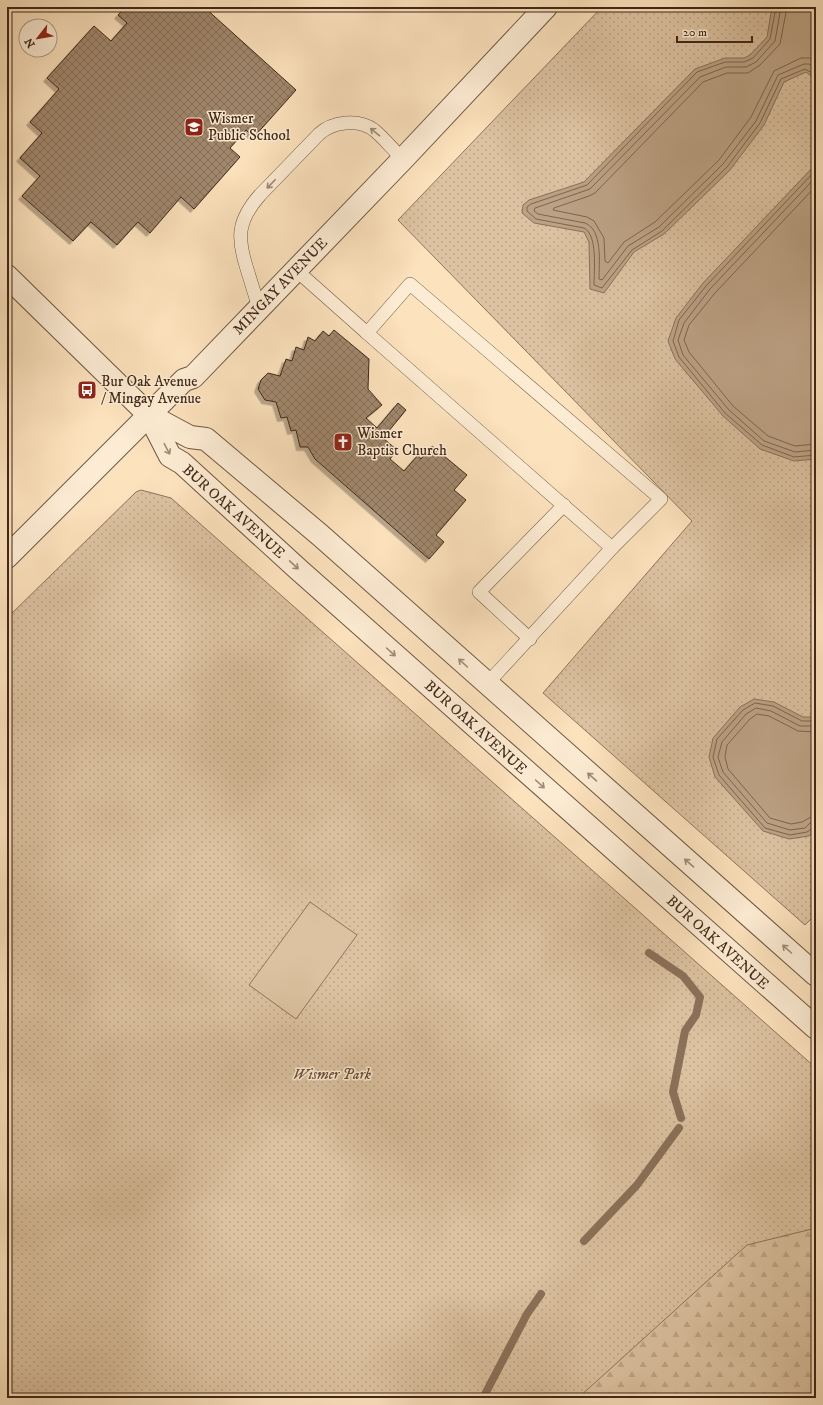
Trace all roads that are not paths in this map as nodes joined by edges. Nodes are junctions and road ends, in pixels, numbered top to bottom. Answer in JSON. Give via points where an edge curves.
{"nodes":[{"id":1,"x":546,"y":7,"type":"edge"},
{"id":2,"x":403,"y":159,"type":"junction"},
{"id":3,"x":296,"y":270,"type":"junction"},
{"id":4,"x":7,"y":276,"type":"edge"},
{"id":5,"x":259,"y":308,"type":"junction"},
{"id":6,"x":367,"y":333,"type":"junction"},
{"id":7,"x":149,"y":415,"type":"junction"},
{"id":8,"x":564,"y":504,"type":"junction"},
{"id":9,"x":612,"y":548,"type":"junction"},
{"id":10,"x":9,"y":552,"type":"edge"},
{"id":11,"x":530,"y":639,"type":"junction"},
{"id":12,"x":487,"y":684,"type":"junction"},
{"id":13,"x":816,"y":975,"type":"edge"},
{"id":14,"x":816,"y":1028,"type":"edge"}],
"edges":[{"from":1,"to":2,"type":"street","name":"MINGAY AVENUE"},
{"from":2,"to":3,"type":"street","name":"MINGAY AVENUE"},
{"from":2,"to":5,"type":"lane","one_way":true,"via":[[374,130],[356,124],[337,124],[319,134],[252,203],[242,224],[241,251]]},
{"from":3,"to":5,"type":"street","name":"MINGAY AVENUE"},
{"from":3,"to":6,"type":"lane"},
{"from":4,"to":7,"type":"street","name":"BUR OAK AVENUE"},
{"from":5,"to":7,"type":"street","name":"MINGAY AVENUE","via":[[193,377],[184,380]]},
{"from":6,"to":8,"type":"lane"},
{"from":6,"to":9,"type":"lane","via":[[410,284],[661,499]]},
{"from":7,"to":10,"type":"street","name":"MINGAY AVENUE"},
{"from":12,"to":7,"type":"street","name":"BUR OAK AVENUE","one_way":true,"via":[[320,534],[206,439],[190,436]]},
{"from":7,"to":14,"type":"street","name":"BUR OAK AVENUE","one_way":true,"via":[[170,456],[182,463],[305,576]]},
{"from":8,"to":9,"type":"lane"},
{"from":8,"to":11,"type":"lane","via":[[478,592]]},
{"from":9,"to":11,"type":"lane"},
{"from":11,"to":12,"type":"lane"},
{"from":13,"to":12,"type":"street","name":"BUR OAK AVENUE","one_way":true}]}
